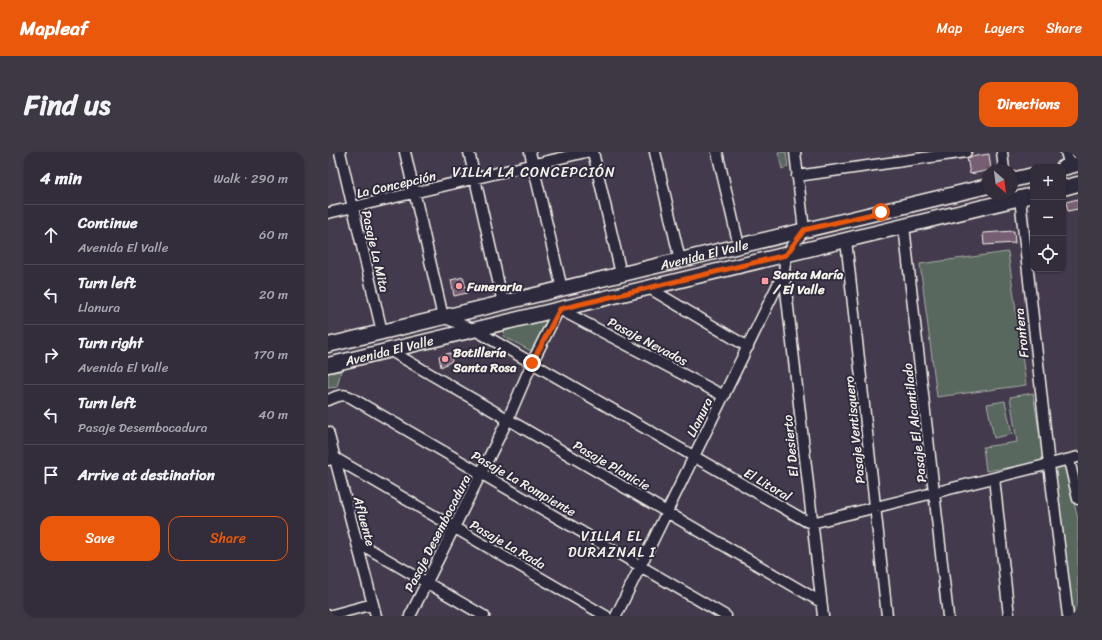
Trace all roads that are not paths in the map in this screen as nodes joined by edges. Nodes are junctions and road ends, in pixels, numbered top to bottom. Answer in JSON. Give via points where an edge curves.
{"nodes":[{"id":1,"x":340,"y":152,"type":"edge"},
{"id":2,"x":405,"y":152,"type":"edge"},
{"id":3,"x":469,"y":152,"type":"edge"},
{"id":4,"x":530,"y":152,"type":"edge"},
{"id":5,"x":586,"y":152,"type":"edge"},
{"id":6,"x":593,"y":152,"type":"edge"},
{"id":7,"x":655,"y":152,"type":"edge"},
{"id":8,"x":717,"y":152,"type":"edge"},
{"id":9,"x":795,"y":152,"type":"edge"},
{"id":10,"x":966,"y":152,"type":"edge"},
{"id":11,"x":1002,"y":152,"type":"edge"},
{"id":12,"x":1066,"y":152,"type":"edge"},
{"id":13,"x":533,"y":164,"type":"junction"},
{"id":14,"x":1003,"y":164,"type":"edge"},
{"id":15,"x":1070,"y":166,"type":"edge"},
{"id":16,"x":797,"y":176,"type":"junction"},
{"id":17,"x":1030,"y":176,"type":"edge"},
{"id":18,"x":475,"y":178,"type":"junction"},
{"id":19,"x":1018,"y":179,"type":"edge"},
{"id":20,"x":1078,"y":184,"type":"edge"},
{"id":21,"x":982,"y":187,"type":"edge"},
{"id":22,"x":1066,"y":187,"type":"edge"},
{"id":23,"x":414,"y":193,"type":"junction"},
{"id":24,"x":1026,"y":197,"type":"edge"},
{"id":25,"x":353,"y":207,"type":"junction"},
{"id":26,"x":328,"y":213,"type":"edge"},
{"id":27,"x":904,"y":226,"type":"junction"},
{"id":28,"x":804,"y":230,"type":"junction"},
{"id":29,"x":846,"y":240,"type":"junction"},
{"id":30,"x":738,"y":246,"type":"junction"},
{"id":31,"x":786,"y":255,"type":"junction"},
{"id":32,"x":680,"y":260,"type":"junction"},
{"id":33,"x":784,"y":272,"type":"junction"},
{"id":34,"x":621,"y":274,"type":"junction"},
{"id":35,"x":649,"y":288,"type":"junction"},
{"id":36,"x":558,"y":289,"type":"junction"},
{"id":37,"x":504,"y":303,"type":"junction"},
{"id":38,"x":560,"y":309,"type":"junction"},
{"id":39,"x":443,"y":317,"type":"junction"},
{"id":40,"x":475,"y":330,"type":"junction"},
{"id":41,"x":382,"y":332,"type":"junction"},
{"id":42,"x":328,"y":345,"type":"edge"},
{"id":43,"x":748,"y":347,"type":"junction"},
{"id":44,"x":389,"y":350,"type":"junction"},
{"id":45,"x":532,"y":363,"type":"junction"},
{"id":46,"x":328,"y":365,"type":"edge"},
{"id":47,"x":724,"y":396,"type":"junction"},
{"id":48,"x":328,"y":400,"type":"edge"},
{"id":49,"x":508,"y":419,"type":"junction"},
{"id":50,"x":328,"y":432,"type":"edge"},
{"id":51,"x":694,"y":457,"type":"junction"},
{"id":52,"x":331,"y":459,"type":"edge"},
{"id":53,"x":1073,"y":459,"type":"edge"},
{"id":54,"x":1049,"y":465,"type":"junction"},
{"id":55,"x":481,"y":474,"type":"junction"},
{"id":56,"x":994,"y":478,"type":"junction"},
{"id":57,"x":935,"y":493,"type":"junction"},
{"id":58,"x":1078,"y":499,"type":"edge"},
{"id":59,"x":875,"y":507,"type":"junction"},
{"id":60,"x":667,"y":512,"type":"junction"},
{"id":61,"x":812,"y":523,"type":"junction"},
{"id":62,"x":454,"y":528,"type":"junction"},
{"id":63,"x":357,"y":542,"type":"junction"},
{"id":64,"x":640,"y":566,"type":"junction"},
{"id":65,"x":427,"y":583,"type":"junction"},
{"id":66,"x":821,"y":602,"type":"junction"},
{"id":67,"x":373,"y":604,"type":"junction"},
{"id":68,"x":355,"y":612,"type":"edge"},
{"id":69,"x":328,"y":616,"type":"edge"},
{"id":70,"x":376,"y":616,"type":"edge"},
{"id":71,"x":410,"y":616,"type":"edge"},
{"id":72,"x":484,"y":616,"type":"edge"},
{"id":73,"x":606,"y":616,"type":"edge"},
{"id":74,"x":616,"y":616,"type":"edge"},
{"id":75,"x":726,"y":616,"type":"edge"},
{"id":76,"x":823,"y":616,"type":"edge"},
{"id":77,"x":887,"y":616,"type":"edge"},
{"id":78,"x":948,"y":616,"type":"edge"},
{"id":79,"x":1009,"y":616,"type":"edge"},
{"id":80,"x":1068,"y":616,"type":"edge"}],
"edges":[{"from":1,"to":25,"type":"street","name":"Pasaje La Mita"},
{"from":2,"to":23,"type":"street"},
{"from":3,"to":18,"type":"street"},
{"from":4,"to":13,"type":"street"},
{"from":5,"to":13,"type":"street","name":"La Concepción"},
{"from":6,"to":34,"type":"street"},
{"from":7,"to":32,"type":"street"},
{"from":8,"to":30,"type":"street"},
{"from":9,"to":16,"type":"street"},
{"from":10,"to":16,"type":"street"},
{"from":11,"to":14,"type":"street"},
{"from":12,"to":15,"type":"street"},
{"from":13,"to":18,"type":"street","name":"La Concepción"},
{"from":13,"to":36,"type":"street"},
{"from":16,"to":28,"type":"street"},
{"from":17,"to":19,"type":"street"},
{"from":18,"to":23,"type":"street","name":"La Concepción"},
{"from":18,"to":37,"type":"street"},
{"from":20,"to":22,"type":"street"},
{"from":21,"to":28,"type":"street","name":"Avenida El Valle"},
{"from":23,"to":25,"type":"street","name":"La Concepción"},
{"from":23,"to":39,"type":"street"},
{"from":24,"to":27,"type":"street","name":"Avenida El Valle"},
{"from":24,"to":54,"type":"street","name":"Frontera"},
{"from":25,"to":26,"type":"street","name":"La Concepción"},
{"from":25,"to":41,"type":"street","name":"Pasaje La Mita"},
{"from":27,"to":29,"type":"street","name":"Avenida El Valle"},
{"from":27,"to":57,"type":"street","name":"Pasaje El Alcantilado"},
{"from":28,"to":30,"type":"street","name":"Avenida El Valle"},
{"from":28,"to":31,"type":"street","name":"Llanura"},
{"from":29,"to":31,"type":"street","name":"Avenida El Valle"},
{"from":29,"to":59,"type":"street","name":"Pasaje Ventisquero"},
{"from":30,"to":32,"type":"street","name":"Avenida El Valle"},
{"from":31,"to":33,"type":"street","name":"Llanura"},
{"from":31,"to":35,"type":"street","name":"Avenida El Valle"},
{"from":32,"to":34,"type":"street","name":"Avenida El Valle"},
{"from":33,"to":43,"type":"street","name":"Llanura"},
{"from":33,"to":61,"type":"street","name":"El Desierto"},
{"from":34,"to":36,"type":"street","name":"Avenida El Valle"},
{"from":35,"to":38,"type":"street","name":"Avenida El Valle"},
{"from":35,"to":43,"type":"street"},
{"from":36,"to":37,"type":"street","name":"Avenida El Valle"},
{"from":36,"to":38,"type":"street"},
{"from":37,"to":39,"type":"street","name":"Avenida El Valle"},
{"from":38,"to":40,"type":"street","name":"Avenida El Valle"},
{"from":38,"to":45,"type":"street","name":"Pasaje Desembocadura"},
{"from":38,"to":47,"type":"street","name":"Pasaje Nevados"},
{"from":39,"to":40,"type":"street","name":"El Litoral"},
{"from":39,"to":41,"type":"street","name":"Avenida El Valle"},
{"from":40,"to":44,"type":"street","name":"Avenida El Valle"},
{"from":40,"to":45,"type":"street","name":"El Litoral"},
{"from":41,"to":42,"type":"street","name":"Avenida El Valle"},
{"from":43,"to":47,"type":"street","name":"Llanura"},
{"from":44,"to":46,"type":"street","name":"Avenida El Valle"},
{"from":44,"to":49,"type":"street","name":"Pasaje Planicie"},
{"from":45,"to":49,"type":"street","name":"Pasaje Desembocadura"},
{"from":45,"to":51,"type":"street","name":"El Litoral"},
{"from":47,"to":51,"type":"street","name":"Llanura"},
{"from":48,"to":55,"type":"street","name":"Pasaje La Rompiente","via":[[341,395],[347,396]]},
{"from":49,"to":55,"type":"street","name":"Pasaje Desembocadura"},
{"from":49,"to":60,"type":"street","name":"Pasaje Planicie"},
{"from":50,"to":52,"type":"street","name":"Afluente"},
{"from":51,"to":60,"type":"street","name":"Llanura"},
{"from":51,"to":61,"type":"street","name":"El Litoral"},
{"from":52,"to":62,"type":"street","name":"Pasaje La Rada"},
{"from":52,"to":63,"type":"street","name":"Afluente"},
{"from":53,"to":54,"type":"street"},
{"from":53,"to":58,"type":"street"},
{"from":54,"to":56,"type":"street"},
{"from":54,"to":80,"type":"street","name":"Frontera"},
{"from":55,"to":62,"type":"street","name":"Pasaje Desembocadura"},
{"from":55,"to":64,"type":"street","name":"Pasaje La Rompiente"},
{"from":56,"to":57,"type":"street"},
{"from":56,"to":79,"type":"street"},
{"from":57,"to":59,"type":"street"},
{"from":57,"to":78,"type":"street","name":"Pasaje El Alcantilado"},
{"from":59,"to":61,"type":"street"},
{"from":59,"to":77,"type":"street","name":"Pasaje Ventisquero"},
{"from":60,"to":64,"type":"street","name":"Llanura"},
{"from":60,"to":66,"type":"street","name":"Pasaje Planicie"},
{"from":61,"to":66,"type":"street","name":"El Desierto"},
{"from":62,"to":65,"type":"street","name":"Pasaje Desembocadura"},
{"from":62,"to":73,"type":"street","name":"Pasaje La Rada"},
{"from":63,"to":65,"type":"street"},
{"from":63,"to":67,"type":"street","name":"Afluente"},
{"from":64,"to":74,"type":"street","name":"Llanura"},
{"from":64,"to":75,"type":"street","name":"Pasaje La Rompiente"},
{"from":65,"to":71,"type":"street","name":"Pasaje Desembocadura"},
{"from":65,"to":72,"type":"street"},
{"from":66,"to":76,"type":"street","name":"El Desierto"},
{"from":67,"to":68,"type":"street"},
{"from":67,"to":70,"type":"street","name":"Afluente"},
{"from":68,"to":69,"type":"street"}]}
